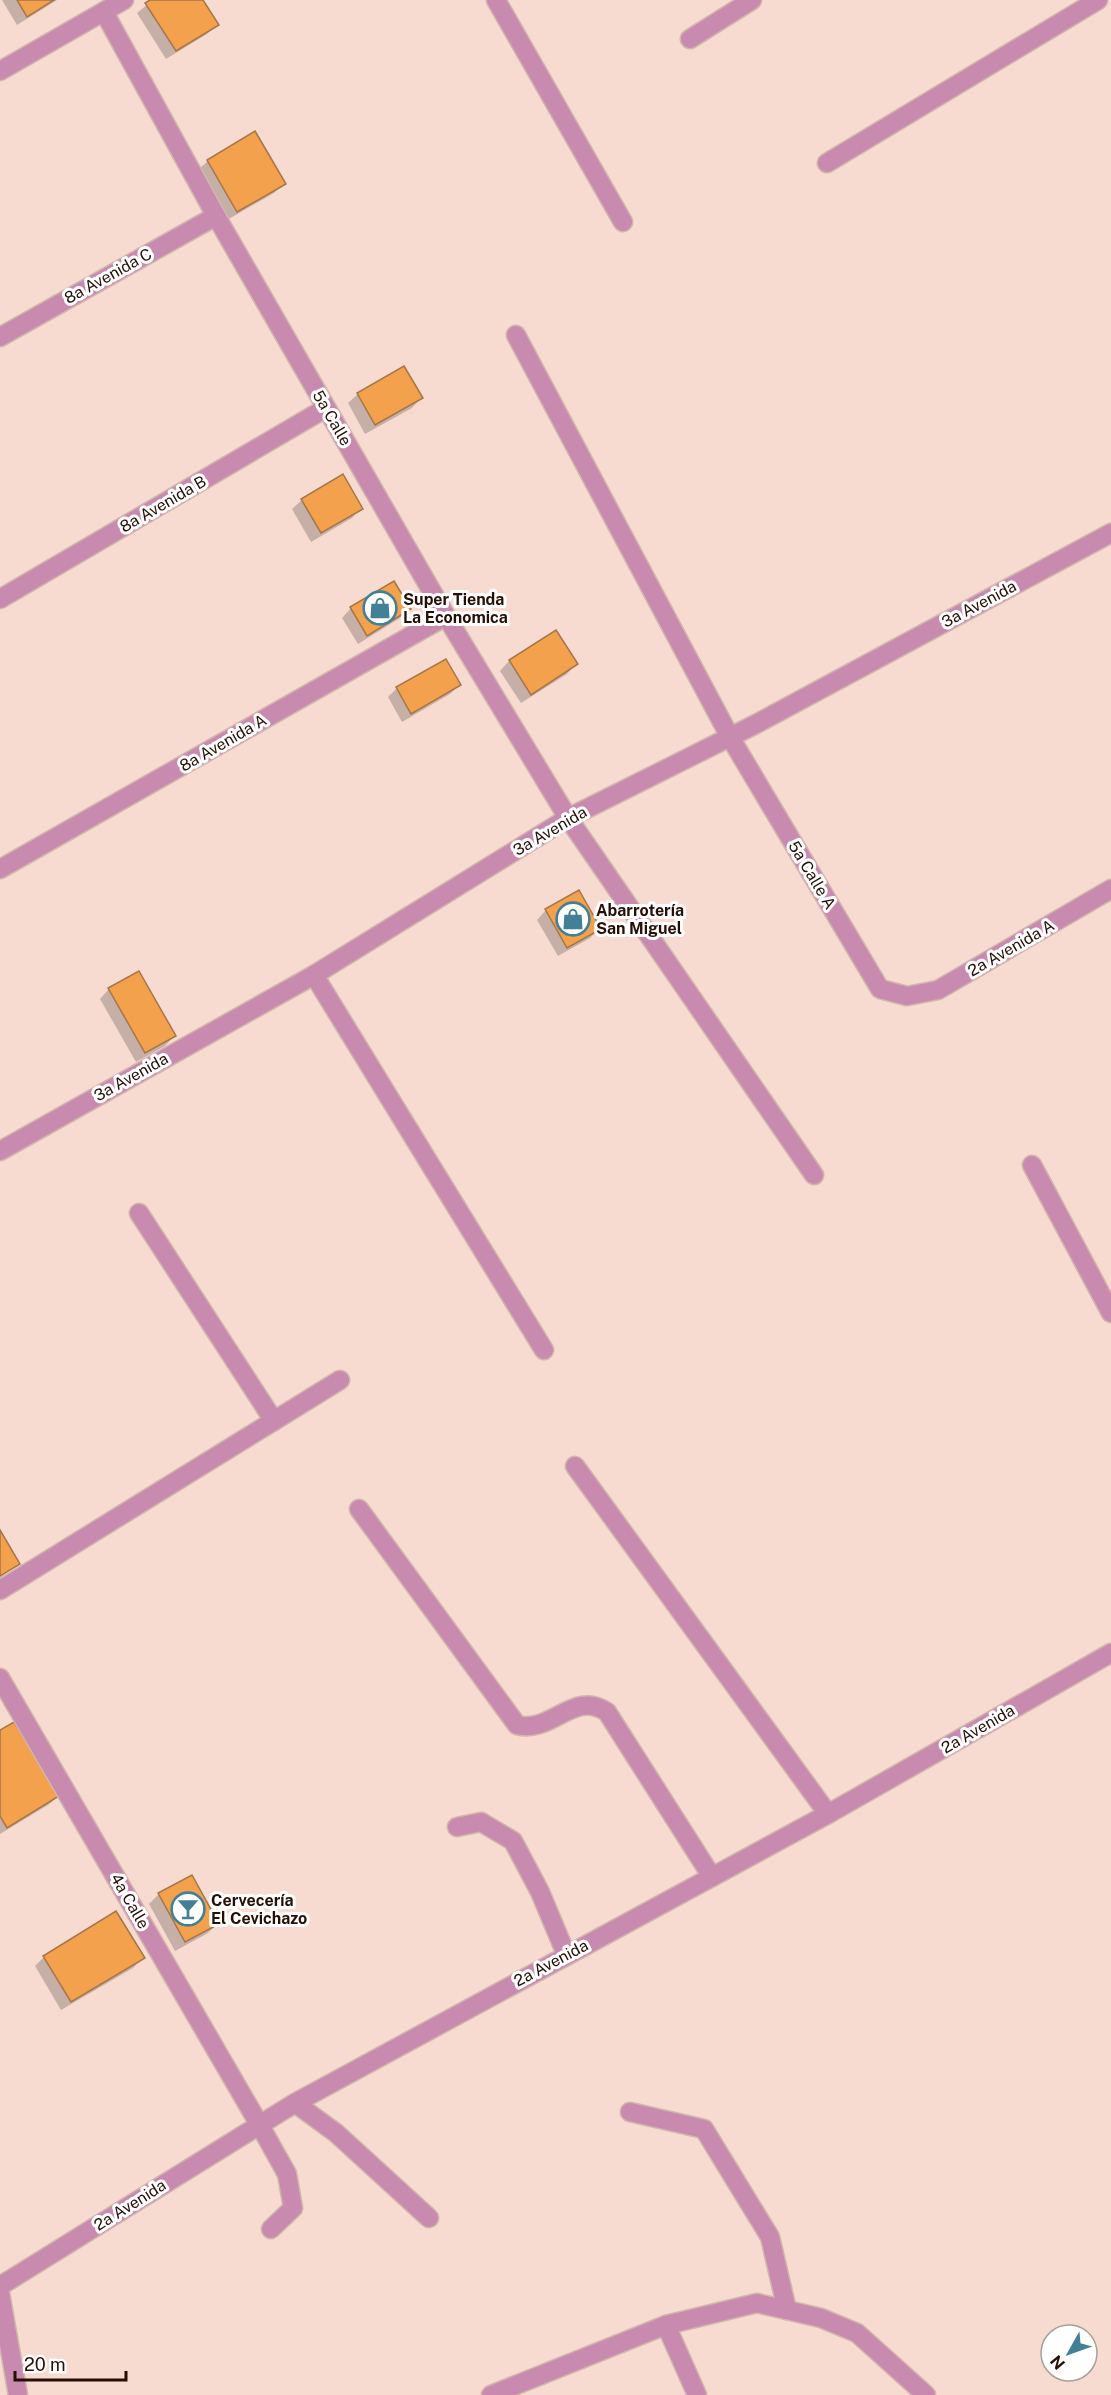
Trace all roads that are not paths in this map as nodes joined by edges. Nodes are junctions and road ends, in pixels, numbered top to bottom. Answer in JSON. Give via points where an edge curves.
{"nodes":[{"id":1,"x":124,"y":0,"type":"edge"},
{"id":2,"x":496,"y":0,"type":"edge"},
{"id":3,"x":752,"y":0,"type":"edge"},
{"id":4,"x":1098,"y":0,"type":"edge"},
{"id":5,"x":104,"y":12,"type":"junction"},
{"id":6,"x":690,"y":39,"type":"dead end"},
{"id":7,"x":0,"y":71,"type":"edge"},
{"id":8,"x":827,"y":163,"type":"dead end"},
{"id":9,"x":216,"y":216,"type":"junction"},
{"id":10,"x":622,"y":222,"type":"dead end"},
{"id":11,"x":516,"y":335,"type":"dead end"},
{"id":12,"x":0,"y":337,"type":"edge"},
{"id":13,"x":326,"y":408,"type":"junction"},
{"id":14,"x":1111,"y":533,"type":"edge"},
{"id":15,"x":0,"y":599,"type":"edge"},
{"id":16,"x":446,"y":616,"type":"junction"},
{"id":17,"x":730,"y":737,"type":"junction"},
{"id":18,"x":568,"y":818,"type":"junction"},
{"id":19,"x":0,"y":869,"type":"edge"},
{"id":20,"x":1111,"y":889,"type":"edge"},
{"id":21,"x":314,"y":975,"type":"junction"},
{"id":22,"x":907,"y":996,"type":"joint"},
{"id":23,"x":0,"y":1150,"type":"edge"},
{"id":24,"x":1032,"y":1165,"type":"dead end"},
{"id":25,"x":814,"y":1175,"type":"dead end"},
{"id":26,"x":139,"y":1213,"type":"dead end"},
{"id":27,"x":1111,"y":1313,"type":"edge"},
{"id":28,"x":544,"y":1350,"type":"dead end"},
{"id":29,"x":340,"y":1380,"type":"dead end"},
{"id":30,"x":274,"y":1421,"type":"junction"},
{"id":31,"x":575,"y":1466,"type":"dead end"},
{"id":32,"x":359,"y":1509,"type":"dead end"},
{"id":33,"x":0,"y":1590,"type":"edge"},
{"id":34,"x":1111,"y":1653,"type":"edge"},
{"id":35,"x":0,"y":1678,"type":"edge"},
{"id":36,"x":828,"y":1814,"type":"junction"},
{"id":37,"x":457,"y":1827,"type":"dead end"},
{"id":38,"x":712,"y":1877,"type":"junction"},
{"id":39,"x":566,"y":1954,"type":"junction"},
{"id":40,"x":295,"y":2103,"type":"junction"},
{"id":41,"x":630,"y":2112,"type":"dead end"},
{"id":42,"x":260,"y":2124,"type":"junction"},
{"id":43,"x":429,"y":2218,"type":"dead end"},
{"id":44,"x":271,"y":2229,"type":"dead end"},
{"id":45,"x":0,"y":2286,"type":"edge"},
{"id":46,"x":0,"y":2293,"type":"edge"},
{"id":47,"x":787,"y":2310,"type":"junction"},
{"id":48,"x":666,"y":2325,"type":"junction"},
{"id":49,"x":18,"y":2395,"type":"edge"},
{"id":50,"x":491,"y":2395,"type":"edge"},
{"id":51,"x":697,"y":2395,"type":"edge"},
{"id":52,"x":926,"y":2395,"type":"edge"}],
"edges":[{"from":1,"to":5,"type":"street"},
{"from":2,"to":10,"type":"street"},
{"from":3,"to":6,"type":"street"},
{"from":4,"to":8,"type":"street"},
{"from":5,"to":7,"type":"street"},
{"from":5,"to":9,"type":"street","name":"5a Calle"},
{"from":9,"to":12,"type":"street","name":"8a Avenida C"},
{"from":9,"to":13,"type":"street","name":"5a Calle"},
{"from":11,"to":17,"type":"street","name":"5a Calle A"},
{"from":13,"to":15,"type":"street","name":"8a Avenida B"},
{"from":13,"to":16,"type":"street","name":"5a Calle"},
{"from":14,"to":17,"type":"street","name":"3a Avenida"},
{"from":16,"to":18,"type":"street","name":"5a Calle"},
{"from":16,"to":19,"type":"street","name":"8a Avenida A"},
{"from":17,"to":18,"type":"street","name":"3a Avenida"},
{"from":17,"to":22,"type":"street","name":"5a Calle A","via":[[880,989]]},
{"from":18,"to":21,"type":"street","name":"3a Avenida"},
{"from":18,"to":25,"type":"street","name":"5a Calle"},
{"from":20,"to":22,"type":"street","name":"2a Avenida A","via":[[938,990]]},
{"from":21,"to":23,"type":"street","name":"3a Avenida"},
{"from":21,"to":28,"type":"street"},
{"from":24,"to":27,"type":"street"},
{"from":26,"to":30,"type":"street"},
{"from":29,"to":30,"type":"street"},
{"from":30,"to":33,"type":"street"},
{"from":31,"to":36,"type":"street"},
{"from":32,"to":38,"type":"street","via":[[517,1725],[537,1725],[586,1704],[607,1712]]},
{"from":34,"to":36,"type":"street","name":"2a Avenida"},
{"from":35,"to":42,"type":"street","name":"4a Calle"},
{"from":36,"to":38,"type":"street","name":"2a Avenida"},
{"from":37,"to":39,"type":"street","via":[[482,1822],[513,1841]]},
{"from":38,"to":39,"type":"street","name":"2a Avenida"},
{"from":39,"to":40,"type":"street","name":"2a Avenida"},
{"from":40,"to":42,"type":"street","name":"2a Avenida"},
{"from":40,"to":43,"type":"street","via":[[336,2133]]},
{"from":41,"to":47,"type":"street","via":[[704,2129],[770,2236]]},
{"from":42,"to":44,"type":"street","name":"4a Calle","via":[[287,2174],[292,2208]]},
{"from":42,"to":45,"type":"street","name":"2a Avenida"},
{"from":46,"to":49,"type":"street"},
{"from":47,"to":48,"type":"street","via":[[757,2303]]},
{"from":47,"to":52,"type":"street","via":[[821,2318],[857,2333]]},
{"from":48,"to":50,"type":"street"},
{"from":48,"to":51,"type":"street"}]}
